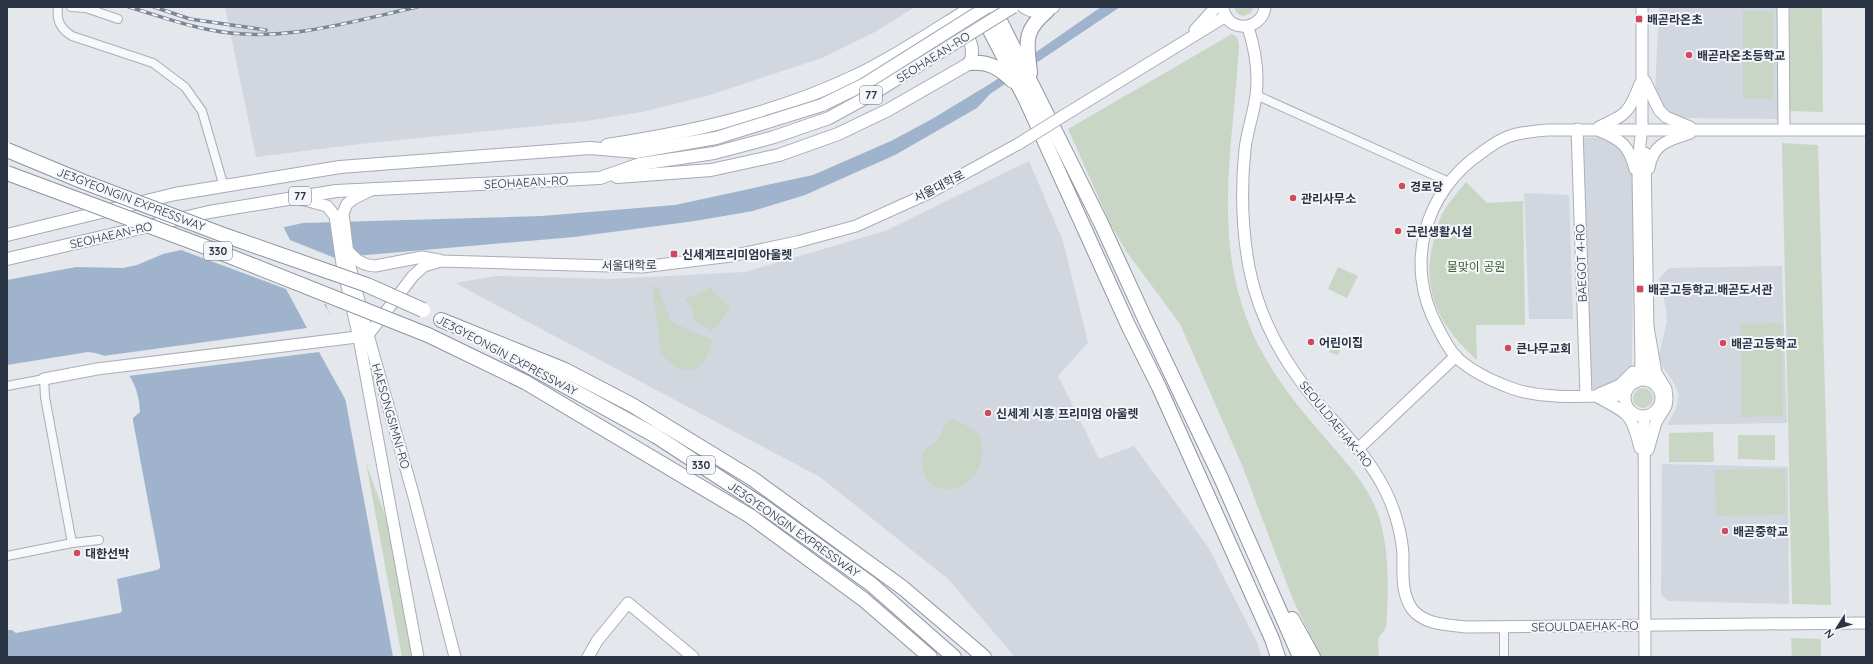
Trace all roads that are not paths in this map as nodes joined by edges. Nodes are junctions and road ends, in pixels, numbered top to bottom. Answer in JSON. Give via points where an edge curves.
{"nodes":[{"id":1,"x":71,"y":7,"type":"edge"},
{"id":2,"x":972,"y":7,"type":"edge"},
{"id":3,"x":978,"y":7,"type":"edge"},
{"id":4,"x":988,"y":7,"type":"edge"},
{"id":5,"x":993,"y":7,"type":"edge"},
{"id":6,"x":1013,"y":7,"type":"edge"},
{"id":7,"x":1024,"y":7,"type":"edge"},
{"id":8,"x":1216,"y":7,"type":"edge"},
{"id":9,"x":1265,"y":7,"type":"edge"},
{"id":10,"x":1642,"y":7,"type":"edge"},
{"id":11,"x":1783,"y":7,"type":"edge"},
{"id":12,"x":1050,"y":9,"type":"edge"},
{"id":13,"x":57,"y":10,"type":"edge"},
{"id":14,"x":1224,"y":12,"type":"edge"},
{"id":15,"x":118,"y":19,"type":"dead end"},
{"id":16,"x":944,"y":24,"type":"junction"},
{"id":17,"x":1248,"y":27,"type":"junction"},
{"id":18,"x":1186,"y":40,"type":"junction"},
{"id":19,"x":1011,"y":56,"type":"junction"},
{"id":20,"x":970,"y":63,"type":"junction"},
{"id":21,"x":1643,"y":76,"type":"junction"},
{"id":22,"x":1028,"y":89,"type":"junction"},
{"id":23,"x":1256,"y":96,"type":"junction"},
{"id":24,"x":1577,"y":129,"type":"junction"},
{"id":25,"x":1594,"y":129,"type":"junction"},
{"id":26,"x":1642,"y":129,"type":"junction"},
{"id":27,"x":1698,"y":130,"type":"junction"},
{"id":28,"x":1784,"y":130,"type":"junction"},
{"id":29,"x":1866,"y":130,"type":"edge"},
{"id":30,"x":590,"y":148,"type":"junction"},
{"id":31,"x":7,"y":150,"type":"edge"},
{"id":32,"x":7,"y":173,"type":"edge"},
{"id":33,"x":600,"y":178,"type":"junction"},
{"id":34,"x":1449,"y":182,"type":"junction"},
{"id":35,"x":1643,"y":184,"type":"junction"},
{"id":36,"x":224,"y":187,"type":"junction"},
{"id":37,"x":374,"y":189,"type":"junction"},
{"id":38,"x":294,"y":197,"type":"junction"},
{"id":39,"x":7,"y":235,"type":"edge"},
{"id":40,"x":348,"y":251,"type":"junction"},
{"id":41,"x":7,"y":259,"type":"edge"},
{"id":42,"x":441,"y":261,"type":"junction"},
{"id":43,"x":441,"y":320,"type":"junction"},
{"id":44,"x":1644,"y":325,"type":"junction"},
{"id":45,"x":363,"y":337,"type":"junction"},
{"id":46,"x":1456,"y":356,"type":"junction"},
{"id":47,"x":44,"y":379,"type":"junction"},
{"id":48,"x":1636,"y":382,"type":"junction"},
{"id":49,"x":1654,"y":383,"type":"junction"},
{"id":50,"x":7,"y":386,"type":"edge"},
{"id":51,"x":1625,"y":395,"type":"junction"},
{"id":52,"x":1590,"y":396,"type":"junction"},
{"id":53,"x":1644,"y":416,"type":"junction"},
{"id":54,"x":1177,"y":427,"type":"junction"},
{"id":55,"x":1359,"y":448,"type":"junction"},
{"id":56,"x":1644,"y":464,"type":"junction"},
{"id":57,"x":99,"y":540,"type":"dead end"},
{"id":58,"x":1248,"y":540,"type":"junction"},
{"id":59,"x":72,"y":543,"type":"junction"},
{"id":60,"x":7,"y":556,"type":"edge"},
{"id":61,"x":864,"y":599,"type":"junction"},
{"id":62,"x":1866,"y":623,"type":"edge"},
{"id":63,"x":1644,"y":625,"type":"junction"},
{"id":64,"x":1504,"y":627,"type":"junction"},
{"id":65,"x":418,"y":657,"type":"edge"},
{"id":66,"x":455,"y":657,"type":"edge"},
{"id":67,"x":588,"y":657,"type":"edge"},
{"id":68,"x":693,"y":657,"type":"edge"},
{"id":69,"x":920,"y":657,"type":"edge"},
{"id":70,"x":930,"y":657,"type":"edge"},
{"id":71,"x":954,"y":657,"type":"edge"},
{"id":72,"x":984,"y":657,"type":"edge"},
{"id":73,"x":1278,"y":657,"type":"edge"},
{"id":74,"x":1292,"y":657,"type":"edge"},
{"id":75,"x":1300,"y":657,"type":"edge"},
{"id":76,"x":1313,"y":657,"type":"edge"},
{"id":77,"x":1504,"y":657,"type":"edge"},
{"id":78,"x":1645,"y":657,"type":"edge"}],
"edges":[{"from":1,"to":15,"type":"street","via":[[86,8]]},
{"from":2,"to":16,"type":"main road"},
{"from":3,"to":19,"type":"highway"},
{"from":4,"to":30,"type":"main road","name":"SEOHAEAN-RO","number":"77","bridge":true,"via":[[863,86],[822,105],[716,138],[636,152]]},
{"from":5,"to":19,"type":"highway"},
{"from":6,"to":33,"type":"main road","name":"SEOHAEAN-RO","number":"77","bridge":true,"via":[[871,95],[829,118],[774,138],[714,153],[640,164]]},
{"from":7,"to":12,"type":"main road","via":[[1030,12]]},
{"from":8,"to":18,"type":"main road"},
{"from":9,"to":17,"type":"main road","via":[[1259,21]]},
{"from":10,"to":21,"type":"main road"},
{"from":11,"to":28,"type":"main road"},
{"from":12,"to":19,"type":"highway","via":[[1036,20]]},
{"from":13,"to":36,"type":"street","via":[[62,30],[72,36],[153,63],[185,87],[202,111]]},
{"from":14,"to":17,"type":"main road","via":[[1235,25]]},
{"from":14,"to":18,"type":"main road","name":"서울대학로"},
{"from":16,"to":20,"type":"main road","via":[[954,25],[964,32],[974,53]]},
{"from":16,"to":30,"type":"main road","via":[[858,75],[817,93],[735,120],[666,136]]},
{"from":17,"to":23,"type":"main road","name":"SEOULDAEHAK-RO","via":[[1257,66]]},
{"from":18,"to":42,"type":"main road","name":"서울대학로","bridge":true,"via":[[1020,143],[929,193],[856,226],[731,256],[642,267]]},
{"from":19,"to":20,"type":"highway"},
{"from":19,"to":22,"type":"highway"},
{"from":19,"to":22,"type":"highway"},
{"from":20,"to":33,"type":"main road","via":[[888,110],[838,134],[779,155],[712,170]]},
{"from":21,"to":25,"type":"main road","via":[[1634,102],[1627,112]]},
{"from":21,"to":26,"type":"main road"},
{"from":21,"to":27,"type":"main road","via":[[1659,110],[1666,117]]},
{"from":22,"to":54,"type":"highway","via":[[1128,325]]},
{"from":22,"to":58,"type":"highway","via":[[1101,223]]},
{"from":23,"to":34,"type":"street"},
{"from":23,"to":55,"type":"main road","name":"SEOULDAEHAK-RO","via":[[1245,148],[1244,226],[1249,266],[1259,303],[1279,349],[1296,375]]},
{"from":24,"to":25,"type":"main road"},
{"from":24,"to":34,"type":"main road","via":[[1509,136],[1469,161]]},
{"from":24,"to":52,"type":"main road","name":"BAEGOT 4-RO"},
{"from":25,"to":26,"type":"main road"},
{"from":25,"to":35,"type":"main road","via":[[1613,136],[1630,151]]},
{"from":26,"to":27,"type":"main road"},
{"from":26,"to":35,"type":"main road"},
{"from":27,"to":28,"type":"main road"},
{"from":27,"to":35,"type":"main road","via":[[1668,140],[1657,148],[1651,156]]},
{"from":28,"to":29,"type":"main road"},
{"from":30,"to":36,"type":"main road","name":"SEOHAEAN-RO","number":"77","via":[[340,167]]},
{"from":31,"to":43,"type":"highway","name":"JE3GYEONGIN EXPRESSWAY","number":"330","bridge":true,"via":[[221,234],[367,285]]},
{"from":32,"to":61,"type":"highway","name":"JE3GYEONGIN EXPRESSWAY","number":"330","bridge":true,"via":[[214,250],[428,335],[525,382],[744,512]]},
{"from":33,"to":37,"type":"main road","name":"SEOHAEAN-RO","number":"77"},
{"from":34,"to":46,"type":"main road","via":[[1431,213],[1425,233],[1421,269],[1428,307],[1439,331]]},
{"from":35,"to":44,"type":"main road"},
{"from":36,"to":39,"type":"main road","name":"SEOHAEAN-RO","number":"77","via":[[160,198]]},
{"from":37,"to":38,"type":"main road","name":"SEOHAEAN-RO","number":"77"},
{"from":37,"to":40,"type":"main road","name":"HAESONGSIMNI-RO","via":[[347,204],[344,213]]},
{"from":38,"to":41,"type":"main road","name":"SEOHAEAN-RO","number":"77","via":[[209,212]]},
{"from":38,"to":45,"type":"main road","name":"HAESONGSIMNI-RO","via":[[327,206],[335,216],[342,264]]},
{"from":40,"to":42,"type":"main road","via":[[358,263],[367,266],[422,257]]},
{"from":40,"to":45,"type":"main road","name":"HAESONGSIMNI-RO"},
{"from":42,"to":45,"type":"main road","name":"서울대학로","via":[[424,266],[413,276]]},
{"from":43,"to":71,"type":"highway","name":"JE3GYEONGIN EXPRESSWAY","number":"330","via":[[656,436],[760,504],[871,584]]},
{"from":43,"to":72,"type":"highway","via":[[565,370],[632,405],[753,479],[903,588]]},
{"from":44,"to":48,"type":"main road","via":[[1640,374]]},
{"from":44,"to":49,"type":"main road","via":[[1648,368]]},
{"from":44,"to":52,"type":"main road","via":[[1631,376],[1620,385]]},
{"from":44,"to":56,"type":"main road","via":[[1656,373],[1666,390],[1667,399],[1666,406],[1656,422]]},
{"from":45,"to":47,"type":"main road","via":[[336,338],[97,369]]},
{"from":45,"to":65,"type":"main road","name":"HAESONGSIMNI-RO"},
{"from":45,"to":66,"type":"main road","name":"HAESONGSIMNI-RO","via":[[414,497]]},
{"from":46,"to":52,"type":"main road","via":[[1473,369],[1512,388],[1531,394]]},
{"from":46,"to":55,"type":"main road"},
{"from":47,"to":50,"type":"street"},
{"from":47,"to":59,"type":"street","via":[[45,397]]},
{"from":48,"to":49,"type":"main road","via":[[1644,380]]},
{"from":48,"to":51,"type":"main road"},
{"from":49,"to":53,"type":"main road","via":[[1661,393],[1660,405],[1652,414]]},
{"from":51,"to":52,"type":"main road"},
{"from":51,"to":53,"type":"main road","via":[[1627,407],[1635,415]]},
{"from":52,"to":56,"type":"main road","via":[[1620,409],[1630,418]]},
{"from":53,"to":56,"type":"main road"},
{"from":54,"to":73,"type":"highway"},
{"from":54,"to":74,"type":"highway","via":[[1230,523]]},
{"from":55,"to":64,"type":"main road","name":"SEOULDAEHAK-RO","via":[[1387,494],[1394,515],[1403,555],[1403,584],[1412,608],[1419,616],[1442,624]]},
{"from":56,"to":63,"type":"main road"},
{"from":57,"to":59,"type":"street"},
{"from":58,"to":75,"type":"highway"},
{"from":58,"to":76,"type":"highway"},
{"from":59,"to":60,"type":"street"},
{"from":61,"to":69,"type":"highway"},
{"from":61,"to":70,"type":"highway","name":"JE3GYEONGIN EXPRESSWAY","number":"330"},
{"from":62,"to":63,"type":"main road","name":"SEOULDAEHAK-RO"},
{"from":63,"to":64,"type":"main road","name":"SEOULDAEHAK-RO"},
{"from":63,"to":78,"type":"main road"},
{"from":64,"to":77,"type":"street"},
{"from":67,"to":68,"type":"main road","via":[[597,641],[628,603]]}]}
